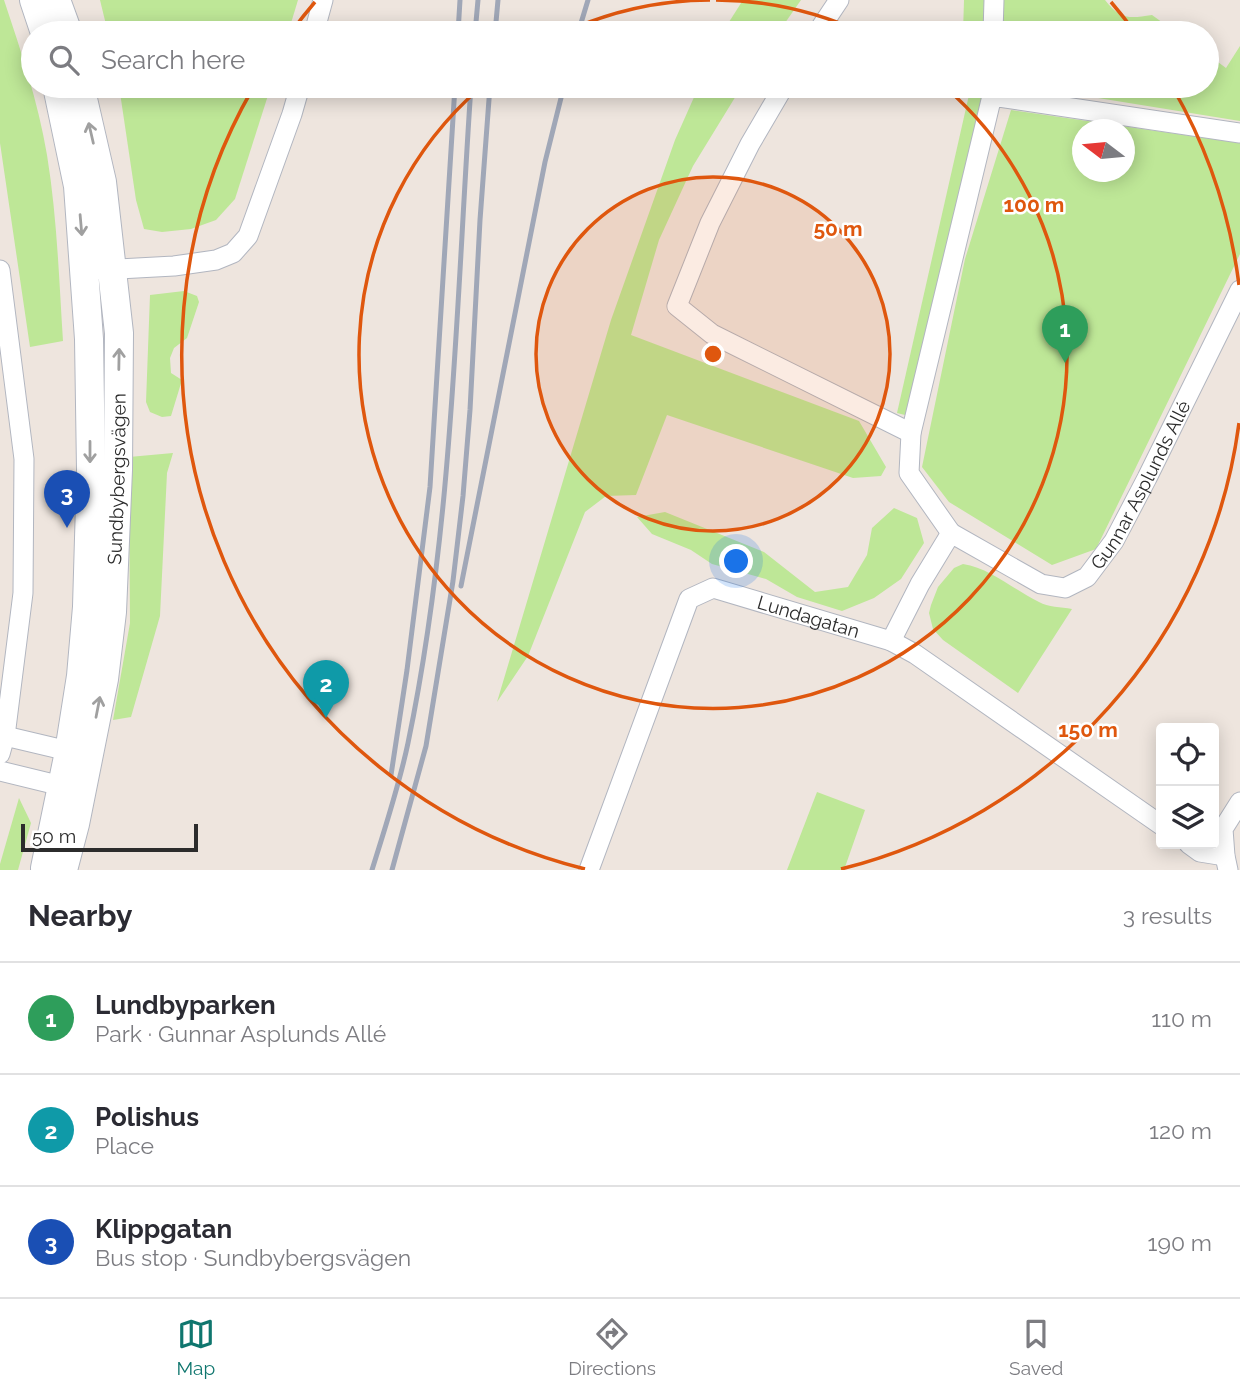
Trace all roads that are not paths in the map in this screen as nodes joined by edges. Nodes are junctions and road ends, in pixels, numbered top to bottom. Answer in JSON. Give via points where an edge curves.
{"nodes":[{"id":1,"x":34,"y":0,"type":"edge"},
{"id":2,"x":56,"y":0,"type":"edge"},
{"id":3,"x":323,"y":0,"type":"edge"},
{"id":4,"x":839,"y":0,"type":"edge"},
{"id":5,"x":994,"y":0,"type":"edge"},
{"id":6,"x":41,"y":21,"type":"edge"},
{"id":7,"x":64,"y":21,"type":"edge"},
{"id":8,"x":317,"y":21,"type":"edge"},
{"id":9,"x":825,"y":21,"type":"edge"},
{"id":10,"x":993,"y":21,"type":"edge"},
{"id":11,"x":60,"y":98,"type":"edge"},
{"id":12,"x":83,"y":98,"type":"edge"},
{"id":13,"x":297,"y":98,"type":"edge"},
{"id":14,"x":778,"y":98,"type":"edge"},
{"id":15,"x":991,"y":98,"type":"edge"},
{"id":16,"x":1034,"y":98,"type":"edge"},
{"id":17,"x":1240,"y":133,"type":"edge"},
{"id":18,"x":113,"y":269,"type":"junction"},
{"id":19,"x":0,"y":270,"type":"edge"},
{"id":20,"x":85,"y":271,"type":"junction"},
{"id":21,"x":1240,"y":290,"type":"edge"},
{"id":22,"x":5,"y":330,"type":"edge"},
{"id":23,"x":911,"y":433,"type":"junction"},
{"id":24,"x":951,"y":533,"type":"junction"},
{"id":25,"x":891,"y":641,"type":"junction"},
{"id":26,"x":2,"y":745,"type":"edge"},
{"id":27,"x":79,"y":754,"type":"junction"},
{"id":28,"x":0,"y":771,"type":"edge"},
{"id":29,"x":72,"y":789,"type":"junction"},
{"id":30,"x":1240,"y":802,"type":"edge"},
{"id":31,"x":1156,"y":822,"type":"edge"},
{"id":32,"x":1196,"y":849,"type":"edge"},
{"id":33,"x":1227,"y":863,"type":"edge"},
{"id":34,"x":45,"y":870,"type":"edge"},
{"id":35,"x":64,"y":870,"type":"edge"},
{"id":36,"x":589,"y":870,"type":"edge"}],
"edges":[{"from":1,"to":6,"type":"main road"},
{"from":2,"to":7,"type":"main road"},
{"from":3,"to":8,"type":"street"},
{"from":4,"to":9,"type":"street"},
{"from":5,"to":10,"type":"street"},
{"from":11,"to":20,"type":"main road","name":"Sundbybergsvägen","one_way":true,"via":[[78,186]]},
{"from":18,"to":12,"type":"main road","name":"Sundbybergsvägen","one_way":true,"via":[[102,182]]},
{"from":13,"to":18,"type":"street","via":[[248,236],[233,253],[174,266]]},
{"from":14,"to":23,"type":"street","via":[[710,223],[677,306],[712,334]]},
{"from":15,"to":23,"type":"street","name":"Gunnar Asplunds Allé"},
{"from":16,"to":17,"type":"street","name":"Gunnar Asplunds Allé"},
{"from":18,"to":20,"type":"street"},
{"from":27,"to":18,"type":"main road","name":"Sundbybergsvägen","one_way":true,"via":[[104,679],[113,612],[119,346]]},
{"from":19,"to":22,"type":"street"},
{"from":20,"to":27,"type":"main road","name":"Sundbybergsvägen","one_way":true,"via":[[90,457]]},
{"from":21,"to":24,"type":"street","name":"Gunnar Asplunds Allé","via":[[1114,541],[1087,577],[1065,588],[1041,584]]},
{"from":22,"to":26,"type":"street","via":[[24,459],[23,593]]},
{"from":23,"to":24,"type":"street","name":"Gunnar Asplunds Allé","via":[[909,473]]},
{"from":24,"to":25,"type":"street"},
{"from":25,"to":31,"type":"street","name":"Lundagatan"},
{"from":25,"to":36,"type":"street","name":"Lundagatan","via":[[713,588],[689,599]]},
{"from":26,"to":27,"type":"street"},
{"from":27,"to":29,"type":"main road","name":"Sundbybergsvägen"},
{"from":28,"to":29,"type":"street"},
{"from":29,"to":34,"type":"main road","name":"Sundbybergsvägen"},
{"from":29,"to":35,"type":"main road","name":"Sundbybergsvägen"},
{"from":30,"to":33,"type":"street","via":[[1223,829]]},
{"from":32,"to":33,"type":"street"}]}
